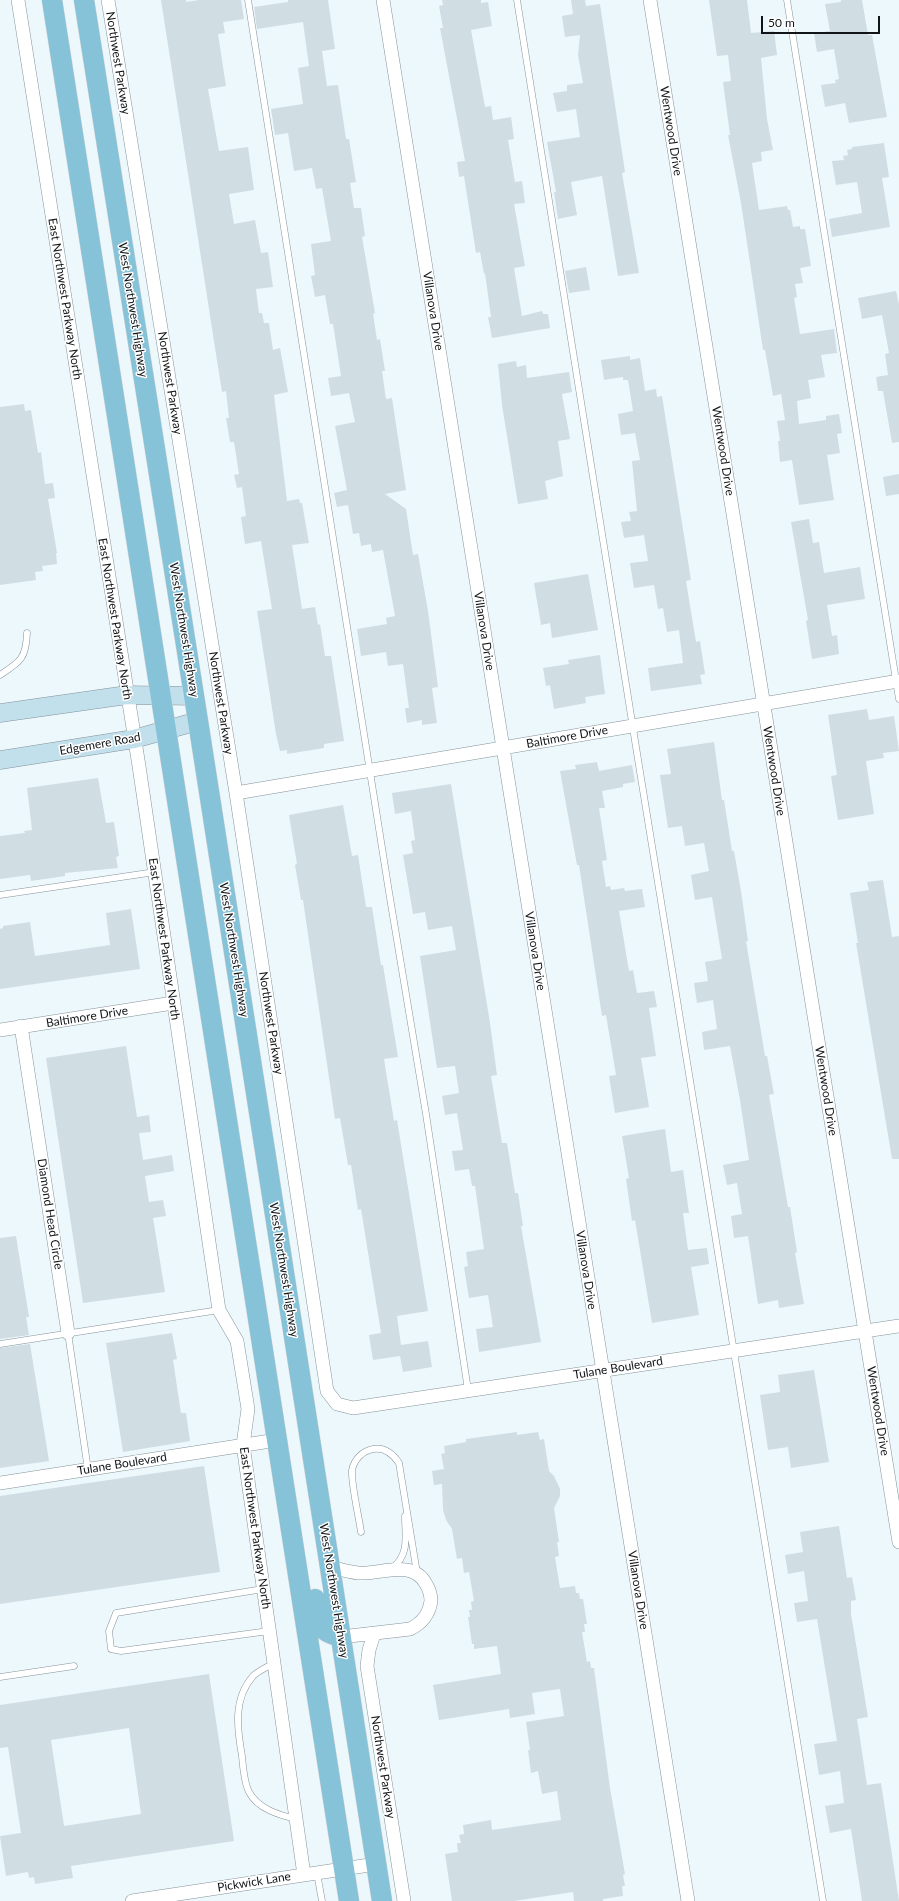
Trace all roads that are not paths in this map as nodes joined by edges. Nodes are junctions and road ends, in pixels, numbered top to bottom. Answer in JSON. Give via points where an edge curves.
{"nodes":[{"id":1,"x":18,"y":0,"type":"edge"},
{"id":2,"x":52,"y":0,"type":"edge"},
{"id":3,"x":84,"y":0,"type":"edge"},
{"id":4,"x":108,"y":0,"type":"edge"},
{"id":5,"x":248,"y":0,"type":"edge"},
{"id":6,"x":383,"y":0,"type":"edge"},
{"id":7,"x":517,"y":0,"type":"edge"},
{"id":8,"x":650,"y":0,"type":"edge"},
{"id":9,"x":787,"y":0,"type":"edge"},
{"id":10,"x":27,"y":633,"type":"dead end"},
{"id":11,"x":0,"y":675,"type":"edge"},
{"id":12,"x":897,"y":682,"type":"edge"},
{"id":13,"x":127,"y":695,"type":"junction"},
{"id":14,"x":161,"y":695,"type":"junction"},
{"id":15,"x":194,"y":696,"type":"junction"},
{"id":16,"x":899,"y":699,"type":"edge"},
{"id":17,"x":763,"y":704,"type":"junction"},
{"id":18,"x":0,"y":713,"type":"edge"},
{"id":19,"x":198,"y":721,"type":"junction"},
{"id":20,"x":632,"y":726,"type":"junction"},
{"id":21,"x":167,"y":730,"type":"junction"},
{"id":22,"x":134,"y":739,"type":"junction"},
{"id":23,"x":502,"y":748,"type":"junction"},
{"id":24,"x":0,"y":760,"type":"edge"},
{"id":25,"x":369,"y":769,"type":"junction"},
{"id":26,"x":236,"y":793,"type":"junction"},
{"id":27,"x":155,"y":872,"type":"junction"},
{"id":28,"x":0,"y":895,"type":"edge"},
{"id":29,"x":173,"y":1003,"type":"junction"},
{"id":30,"x":21,"y":1026,"type":"junction"},
{"id":31,"x":0,"y":1030,"type":"edge"},
{"id":32,"x":219,"y":1310,"type":"junction"},
{"id":33,"x":899,"y":1326,"type":"edge"},
{"id":34,"x":865,"y":1331,"type":"junction"},
{"id":35,"x":68,"y":1333,"type":"junction"},
{"id":36,"x":0,"y":1344,"type":"edge"},
{"id":37,"x":734,"y":1350,"type":"junction"},
{"id":38,"x":602,"y":1370,"type":"junction"},
{"id":39,"x":468,"y":1390,"type":"junction"},
{"id":40,"x":337,"y":1404,"type":"joint"},
{"id":41,"x":277,"y":1442,"type":"junction"},
{"id":42,"x":243,"y":1445,"type":"junction"},
{"id":43,"x":88,"y":1470,"type":"junction"},
{"id":44,"x":0,"y":1483,"type":"edge"},
{"id":45,"x":405,"y":1494,"type":"junction"},
{"id":46,"x":362,"y":1532,"type":"dead end"},
{"id":47,"x":899,"y":1542,"type":"edge"},
{"id":48,"x":330,"y":1567,"type":"junction"},
{"id":49,"x":389,"y":1570,"type":"junction"},
{"id":50,"x":417,"y":1574,"type":"junction"},
{"id":51,"x":263,"y":1589,"type":"junction"},
{"id":52,"x":269,"y":1631,"type":"junction"},
{"id":53,"x":374,"y":1634,"type":"junction"},
{"id":54,"x":341,"y":1637,"type":"junction"},
{"id":55,"x":274,"y":1662,"type":"junction"},
{"id":56,"x":74,"y":1666,"type":"dead end"},
{"id":57,"x":0,"y":1677,"type":"edge"},
{"id":58,"x":296,"y":1819,"type":"junction"},
{"id":59,"x":376,"y":1864,"type":"junction"},
{"id":60,"x":344,"y":1869,"type":"junction"},
{"id":61,"x":317,"y":1873,"type":"junction"},
{"id":62,"x":304,"y":1875,"type":"junction"},
{"id":63,"x":132,"y":1901,"type":"edge"},
{"id":64,"x":322,"y":1901,"type":"edge"},
{"id":65,"x":349,"y":1901,"type":"edge"},
{"id":66,"x":382,"y":1901,"type":"edge"},
{"id":67,"x":404,"y":1901,"type":"edge"},
{"id":68,"x":688,"y":1901,"type":"edge"},
{"id":69,"x":823,"y":1901,"type":"edge"}],
"edges":[{"from":1,"to":13,"type":"street","name":"East Northwest Parkway North"},
{"from":2,"to":14,"type":"main road"},
{"from":3,"to":15,"type":"main road","name":"West Northwest Highway"},
{"from":4,"to":26,"type":"street","name":"Northwest Parkway"},
{"from":5,"to":25,"type":"lane"},
{"from":6,"to":23,"type":"street","name":"Villanova Drive"},
{"from":7,"to":20,"type":"lane"},
{"from":8,"to":17,"type":"street","name":"Wentwood Drive"},
{"from":9,"to":12,"type":"lane"},
{"from":10,"to":11,"type":"lane","via":[[27,644],[22,659]]},
{"from":12,"to":16,"type":"lane"},
{"from":12,"to":17,"type":"street","name":"Baltimore Drive"},
{"from":13,"to":14,"type":"street"},
{"from":13,"to":18,"type":"street"},
{"from":13,"to":22,"type":"street","name":"East Northwest Parkway North"},
{"from":14,"to":15,"type":"street"},
{"from":14,"to":21,"type":"main road"},
{"from":15,"to":19,"type":"main road","name":"West Northwest Highway"},
{"from":17,"to":20,"type":"street","name":"Baltimore Drive"},
{"from":17,"to":34,"type":"street","name":"Wentwood Drive"},
{"from":19,"to":21,"type":"street","name":"Edgemere Road"},
{"from":19,"to":48,"type":"main road","name":"West Northwest Highway"},
{"from":20,"to":23,"type":"street","name":"Baltimore Drive"},
{"from":20,"to":37,"type":"lane"},
{"from":21,"to":22,"type":"street","name":"Edgemere Road"},
{"from":21,"to":41,"type":"main road"},
{"from":22,"to":24,"type":"street","name":"Edgemere Road"},
{"from":22,"to":27,"type":"street","name":"East Northwest Parkway North"},
{"from":23,"to":25,"type":"street","name":"Baltimore Drive"},
{"from":23,"to":38,"type":"street","name":"Villanova Drive"},
{"from":25,"to":26,"type":"street","name":"Baltimore Drive"},
{"from":25,"to":39,"type":"lane"},
{"from":26,"to":40,"type":"street","name":"Northwest Parkway","via":[[327,1390]]},
{"from":27,"to":28,"type":"lane"},
{"from":27,"to":29,"type":"street","name":"East Northwest Parkway North"},
{"from":29,"to":30,"type":"street","name":"Baltimore Drive"},
{"from":29,"to":32,"type":"street","name":"East Northwest Parkway North"},
{"from":30,"to":31,"type":"street","name":"Baltimore Drive"},
{"from":30,"to":35,"type":"street","name":"Diamond Head Circle"},
{"from":32,"to":35,"type":"lane"},
{"from":32,"to":42,"type":"street","name":"East Northwest Parkway North","via":[[237,1341],[248,1409]]},
{"from":33,"to":34,"type":"street","name":"Tulane Boulevard"},
{"from":34,"to":37,"type":"street","name":"Tulane Boulevard"},
{"from":34,"to":47,"type":"street","name":"Wentwood Drive"},
{"from":35,"to":36,"type":"lane"},
{"from":35,"to":43,"type":"lane"},
{"from":37,"to":38,"type":"street","name":"Tulane Boulevard"},
{"from":37,"to":69,"type":"lane"},
{"from":38,"to":39,"type":"street","name":"Tulane Boulevard"},
{"from":38,"to":68,"type":"street","name":"Villanova Drive"},
{"from":39,"to":40,"type":"street","name":"Tulane Boulevard","via":[[353,1408]]},
{"from":41,"to":42,"type":"street","name":"Tulane Boulevard"},
{"from":41,"to":54,"type":"main road","via":[[295,1474],[319,1624],[328,1634]]},
{"from":41,"to":60,"type":"main road"},
{"from":42,"to":43,"type":"street","name":"Tulane Boulevard"},
{"from":42,"to":51,"type":"street","name":"East Northwest Parkway North"},
{"from":43,"to":44,"type":"street","name":"Tulane Boulevard"},
{"from":45,"to":46,"type":"lane","via":[[399,1463],[394,1456],[380,1449],[359,1456],[352,1470]]},
{"from":45,"to":49,"type":"lane","via":[[405,1548],[400,1562]]},
{"from":45,"to":50,"type":"lane"},
{"from":48,"to":49,"type":"street","via":[[358,1573]]},
{"from":48,"to":54,"type":"main road","name":"West Northwest Highway"},
{"from":49,"to":50,"type":"street","via":[[409,1570]]},
{"from":50,"to":53,"type":"street","via":[[430,1589],[430,1609],[425,1618],[410,1629]]},
{"from":51,"to":52,"type":"street","name":"East Northwest Parkway North"},
{"from":51,"to":52,"type":"lane","via":[[116,1613],[109,1631],[111,1649],[121,1651]]},
{"from":52,"to":55,"type":"street","name":"East Northwest Parkway North"},
{"from":53,"to":54,"type":"street"},
{"from":53,"to":67,"type":"street","name":"Northwest Parkway","via":[[367,1666]]},
{"from":54,"to":59,"type":"main road","name":"West Northwest Highway"},
{"from":55,"to":58,"type":"street","name":"East Northwest Parkway North"},
{"from":55,"to":58,"type":"lane","via":[[254,1675],[244,1690],[237,1726],[249,1792],[264,1807]]},
{"from":56,"to":57,"type":"lane"},
{"from":58,"to":62,"type":"street","name":"East Northwest Parkway North"},
{"from":59,"to":60,"type":"street","name":"Pickwick Lane"},
{"from":59,"to":66,"type":"main road","name":"West Northwest Highway"},
{"from":60,"to":61,"type":"street","name":"Pickwick Lane"},
{"from":60,"to":65,"type":"main road"},
{"from":61,"to":62,"type":"street","name":"Pickwick Lane"},
{"from":61,"to":64,"type":"lane"},
{"from":62,"to":63,"type":"street","name":"Pickwick Lane"}]}
